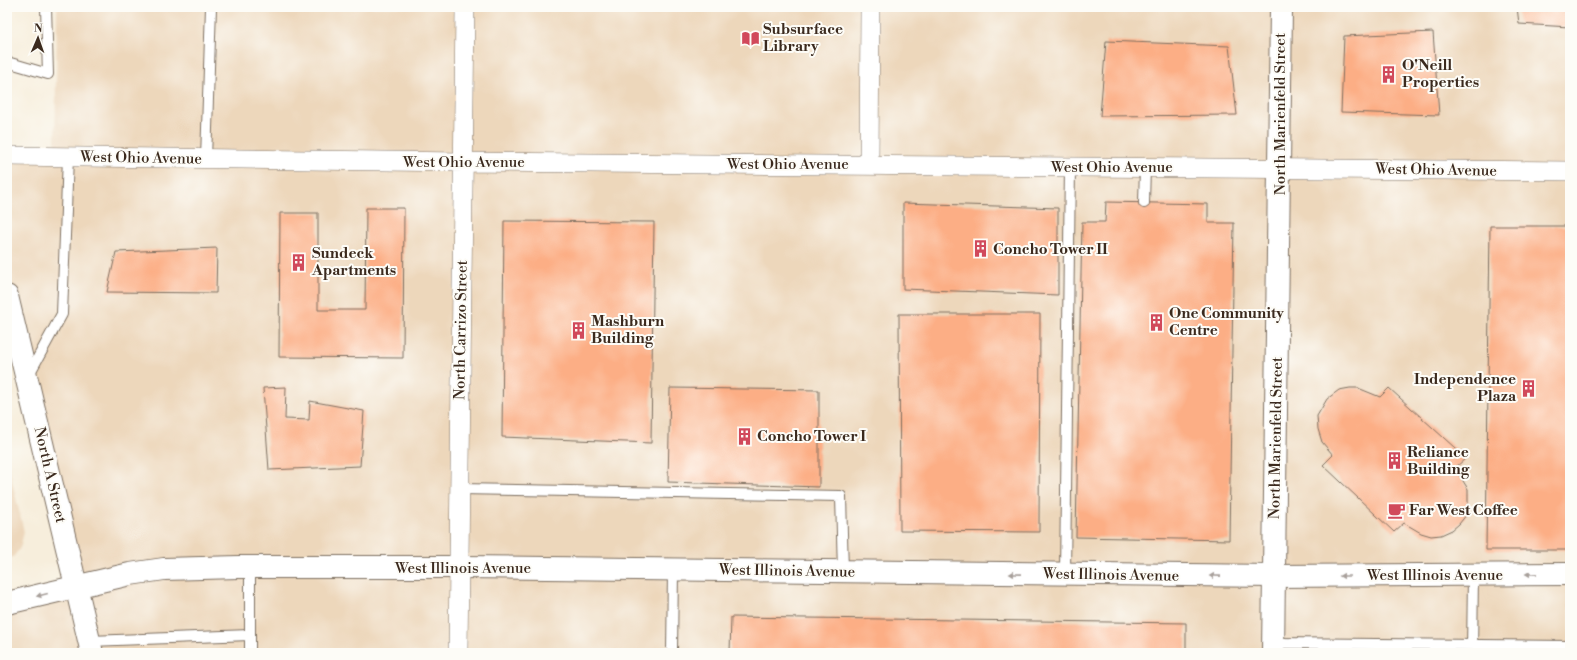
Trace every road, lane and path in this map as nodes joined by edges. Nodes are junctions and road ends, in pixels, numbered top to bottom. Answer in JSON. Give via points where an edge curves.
{"nodes":[{"id":1,"x":46,"y":7,"type":"edge"},
{"id":2,"x":211,"y":7,"type":"edge"},
{"id":3,"x":465,"y":7,"type":"edge"},
{"id":4,"x":870,"y":7,"type":"edge"},
{"id":5,"x":1281,"y":7,"type":"edge"},
{"id":6,"x":7,"y":62,"type":"edge"},
{"id":7,"x":7,"y":156,"type":"edge"},
{"id":8,"x":68,"y":157,"type":"junction"},
{"id":9,"x":206,"y":159,"type":"junction"},
{"id":10,"x":463,"y":162,"type":"junction"},
{"id":11,"x":869,"y":165,"type":"junction"},
{"id":12,"x":1070,"y":166,"type":"junction"},
{"id":13,"x":1145,"y":167,"type":"junction"},
{"id":14,"x":1280,"y":168,"type":"junction"},
{"id":15,"x":1570,"y":171,"type":"edge"},
{"id":16,"x":1144,"y":203,"type":"dead end"},
{"id":17,"x":7,"y":296,"type":"edge"},
{"id":18,"x":27,"y":377,"type":"junction"},
{"id":19,"x":460,"y":489,"type":"junction"},
{"id":20,"x":250,"y":567,"type":"junction"},
{"id":21,"x":459,"y":567,"type":"junction"},
{"id":22,"x":673,"y":570,"type":"junction"},
{"id":23,"x":844,"y":572,"type":"junction"},
{"id":24,"x":1065,"y":574,"type":"junction"},
{"id":25,"x":1570,"y":574,"type":"edge"},
{"id":26,"x":1474,"y":575,"type":"junction"},
{"id":27,"x":1274,"y":576,"type":"junction"},
{"id":28,"x":76,"y":586,"type":"junction"},
{"id":29,"x":7,"y":603,"type":"edge"},
{"id":30,"x":250,"y":635,"type":"junction"},
{"id":31,"x":1570,"y":646,"type":"edge"},
{"id":32,"x":91,"y":647,"type":"edge"},
{"id":33,"x":1273,"y":648,"type":"edge"},
{"id":34,"x":1472,"y":649,"type":"edge"},
{"id":35,"x":250,"y":653,"type":"edge"},
{"id":36,"x":458,"y":653,"type":"edge"},
{"id":37,"x":672,"y":653,"type":"edge"}],
"edges":[{"from":1,"to":6,"type":"lane","via":[[48,74]]},
{"from":2,"to":9,"type":"lane"},
{"from":3,"to":10,"type":"street","name":"North Carrizo Street"},
{"from":4,"to":11,"type":"street"},
{"from":5,"to":14,"type":"main road","name":"North Marienfeld Street"},
{"from":7,"to":8,"type":"street","name":"West Ohio Avenue"},
{"from":8,"to":9,"type":"street","name":"West Ohio Avenue"},
{"from":8,"to":18,"type":"lane","via":[[62,314]]},
{"from":9,"to":10,"type":"street","name":"West Ohio Avenue"},
{"from":10,"to":11,"type":"street","name":"West Ohio Avenue"},
{"from":10,"to":19,"type":"street","name":"North Carrizo Street"},
{"from":11,"to":12,"type":"street","name":"West Ohio Avenue"},
{"from":12,"to":13,"type":"street","name":"West Ohio Avenue"},
{"from":12,"to":24,"type":"lane"},
{"from":13,"to":14,"type":"street","name":"West Ohio Avenue"},
{"from":13,"to":16,"type":"lane"},
{"from":14,"to":15,"type":"street","name":"West Ohio Avenue"},
{"from":14,"to":27,"type":"main road","name":"North Marienfeld Street"},
{"from":17,"to":18,"type":"main road","name":"North A Street"},
{"from":18,"to":28,"type":"main road","name":"North A Street"},
{"from":19,"to":21,"type":"street","name":"North Carrizo Street"},
{"from":19,"to":23,"type":"lane","via":[[841,496]]},
{"from":20,"to":21,"type":"main road","name":"West Illinois Avenue"},
{"from":20,"to":28,"type":"main road","name":"West Illinois Avenue","via":[[164,570],[119,576]]},
{"from":20,"to":30,"type":"lane"},
{"from":21,"to":22,"type":"main road","name":"West Illinois Avenue"},
{"from":21,"to":36,"type":"street","name":"North Carrizo Street"},
{"from":22,"to":23,"type":"main road","name":"West Illinois Avenue"},
{"from":22,"to":37,"type":"lane"},
{"from":24,"to":23,"type":"main road","name":"West Illinois Avenue","one_way":true},
{"from":27,"to":24,"type":"main road","name":"West Illinois Avenue","one_way":true},
{"from":25,"to":26,"type":"main road","name":"West Illinois Avenue","one_way":true},
{"from":26,"to":27,"type":"main road","name":"West Illinois Avenue","one_way":true},
{"from":26,"to":34,"type":"lane"},
{"from":27,"to":33,"type":"main road","name":"North Marienfeld Street"},
{"from":28,"to":29,"type":"main road","name":"West Illinois Avenue","one_way":true},
{"from":28,"to":32,"type":"main road","name":"North A Street"},
{"from":30,"to":32,"type":"lane"},
{"from":30,"to":35,"type":"lane"},
{"from":31,"to":34,"type":"lane"},
{"from":33,"to":34,"type":"lane"}]}
